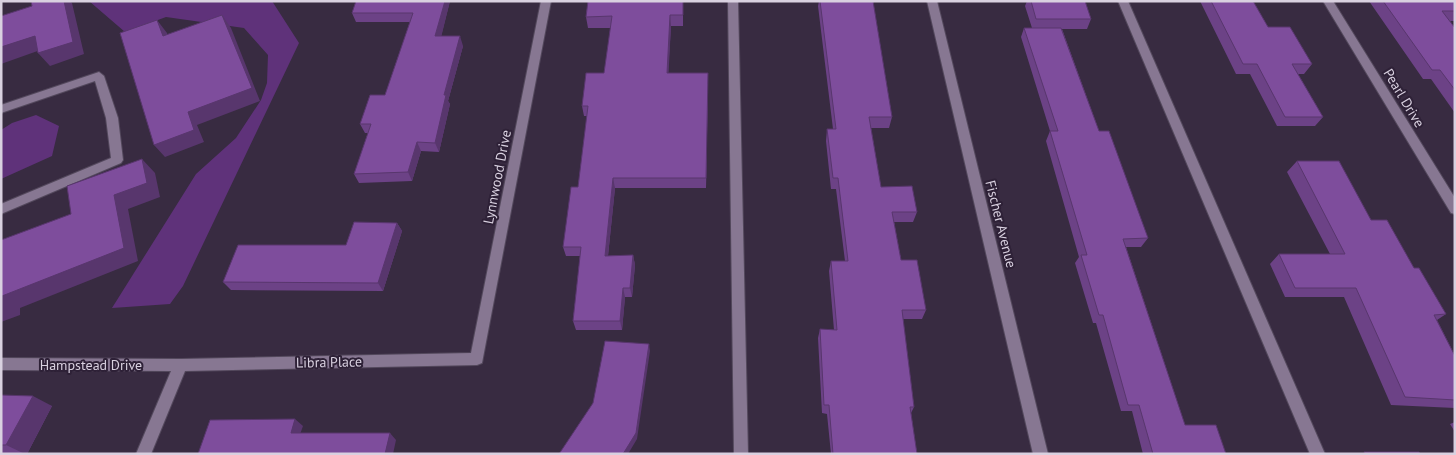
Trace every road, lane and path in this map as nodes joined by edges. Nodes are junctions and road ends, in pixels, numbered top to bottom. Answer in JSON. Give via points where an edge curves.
{"nodes":[{"id":1,"x":546,"y":1,"type":"edge"},
{"id":2,"x":733,"y":1,"type":"edge"},
{"id":3,"x":932,"y":1,"type":"edge"},
{"id":4,"x":1123,"y":1,"type":"edge"},
{"id":5,"x":1328,"y":1,"type":"edge"},
{"id":6,"x":1,"y":109,"type":"edge"},
{"id":7,"x":1,"y":209,"type":"edge"},
{"id":8,"x":1455,"y":209,"type":"edge"},
{"id":9,"x":477,"y":359,"type":"joint"},
{"id":10,"x":1,"y":364,"type":"edge"},
{"id":11,"x":181,"y":365,"type":"junction"},
{"id":12,"x":143,"y":454,"type":"edge"},
{"id":13,"x":742,"y":454,"type":"edge"},
{"id":14,"x":1041,"y":454,"type":"edge"},
{"id":15,"x":1318,"y":454,"type":"edge"}],
"edges":[{"from":1,"to":9,"type":"street","name":"Lynnwood Drive"},
{"from":2,"to":13,"type":"street"},
{"from":3,"to":14,"type":"street","name":"Fischer Avenue"},
{"from":4,"to":15,"type":"street"},
{"from":5,"to":8,"type":"street","name":"Pearl Drive"},
{"from":6,"to":7,"type":"street","via":[[99,76],[112,118],[117,160]]},
{"from":9,"to":11,"type":"street","name":"Libra Place"},
{"from":10,"to":11,"type":"street","name":"Hampstead Drive"},
{"from":11,"to":12,"type":"street"}]}
